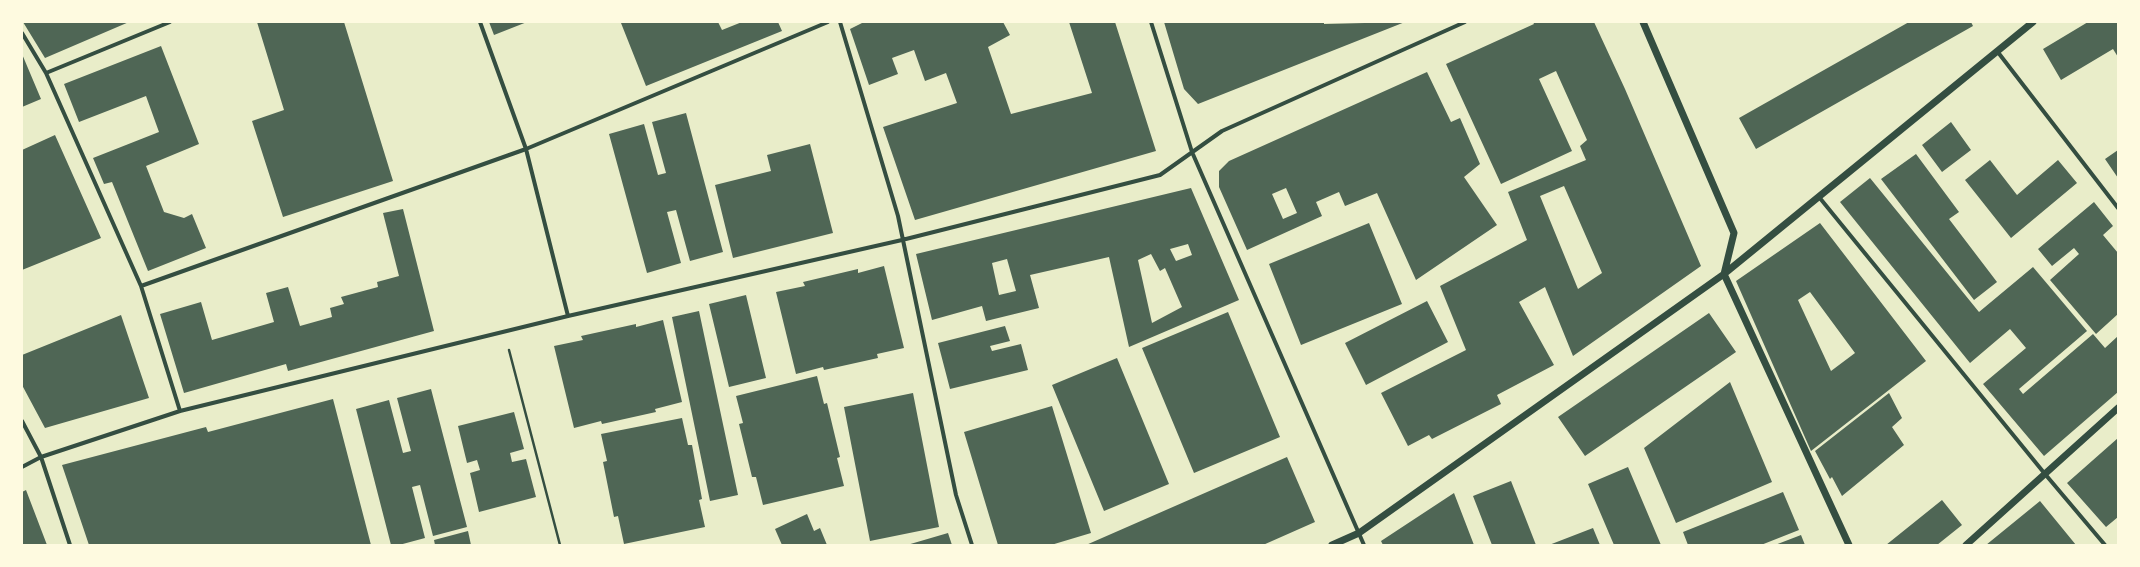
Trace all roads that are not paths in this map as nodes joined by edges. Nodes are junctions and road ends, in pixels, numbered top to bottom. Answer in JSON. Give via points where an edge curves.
{"nodes":[{"id":1,"x":170,"y":22,"type":"edge"},
{"id":2,"x":480,"y":22,"type":"edge"},
{"id":3,"x":828,"y":22,"type":"edge"},
{"id":4,"x":840,"y":22,"type":"edge"},
{"id":5,"x":1151,"y":22,"type":"edge"},
{"id":6,"x":1465,"y":22,"type":"edge"},
{"id":7,"x":1643,"y":22,"type":"edge"},
{"id":8,"x":2033,"y":22,"type":"edge"},
{"id":9,"x":22,"y":33,"type":"edge"},
{"id":10,"x":1997,"y":50,"type":"junction"},
{"id":11,"x":46,"y":73,"type":"junction"},
{"id":12,"x":526,"y":149,"type":"junction"},
{"id":13,"x":1192,"y":152,"type":"junction"},
{"id":14,"x":1819,"y":197,"type":"junction"},
{"id":15,"x":2118,"y":208,"type":"edge"},
{"id":16,"x":902,"y":240,"type":"junction"},
{"id":17,"x":1724,"y":274,"type":"junction"},
{"id":18,"x":141,"y":286,"type":"junction"},
{"id":19,"x":568,"y":316,"type":"junction"},
{"id":20,"x":2118,"y":408,"type":"edge"},
{"id":21,"x":180,"y":411,"type":"junction"},
{"id":22,"x":22,"y":421,"type":"edge"},
{"id":23,"x":41,"y":457,"type":"junction"},
{"id":24,"x":22,"y":467,"type":"edge"},
{"id":25,"x":2045,"y":474,"type":"junction"},
{"id":26,"x":1359,"y":533,"type":"junction"},
{"id":27,"x":70,"y":545,"type":"edge"},
{"id":28,"x":972,"y":545,"type":"edge"},
{"id":29,"x":1332,"y":545,"type":"edge"},
{"id":30,"x":1364,"y":545,"type":"edge"},
{"id":31,"x":1849,"y":545,"type":"edge"},
{"id":32,"x":1966,"y":545,"type":"edge"},
{"id":33,"x":2105,"y":545,"type":"edge"}],
"edges":[{"from":1,"to":11,"type":"street"},
{"from":2,"to":12,"type":"street"},
{"from":3,"to":12,"type":"street"},
{"from":4,"to":16,"type":"street","via":[[898,216]]},
{"from":5,"to":13,"type":"street"},
{"from":6,"to":13,"type":"street","via":[[1222,131]]},
{"from":7,"to":17,"type":"street","via":[[1734,233]]},
{"from":8,"to":10,"type":"street"},
{"from":9,"to":11,"type":"street"},
{"from":10,"to":14,"type":"street"},
{"from":10,"to":15,"type":"street"},
{"from":11,"to":18,"type":"street"},
{"from":12,"to":18,"type":"street"},
{"from":12,"to":19,"type":"street"},
{"from":13,"to":16,"type":"street","via":[[1160,175]]},
{"from":13,"to":26,"type":"street"},
{"from":14,"to":17,"type":"street"},
{"from":14,"to":25,"type":"street"},
{"from":16,"to":19,"type":"street"},
{"from":16,"to":28,"type":"street","via":[[956,495]]},
{"from":17,"to":26,"type":"street"},
{"from":17,"to":31,"type":"street"},
{"from":18,"to":21,"type":"street"},
{"from":19,"to":21,"type":"street"},
{"from":20,"to":25,"type":"street"},
{"from":21,"to":23,"type":"street"},
{"from":22,"to":23,"type":"street"},
{"from":23,"to":24,"type":"street"},
{"from":23,"to":27,"type":"street"},
{"from":25,"to":32,"type":"street"},
{"from":25,"to":33,"type":"street"},
{"from":26,"to":29,"type":"street"},
{"from":26,"to":30,"type":"street"}]}
